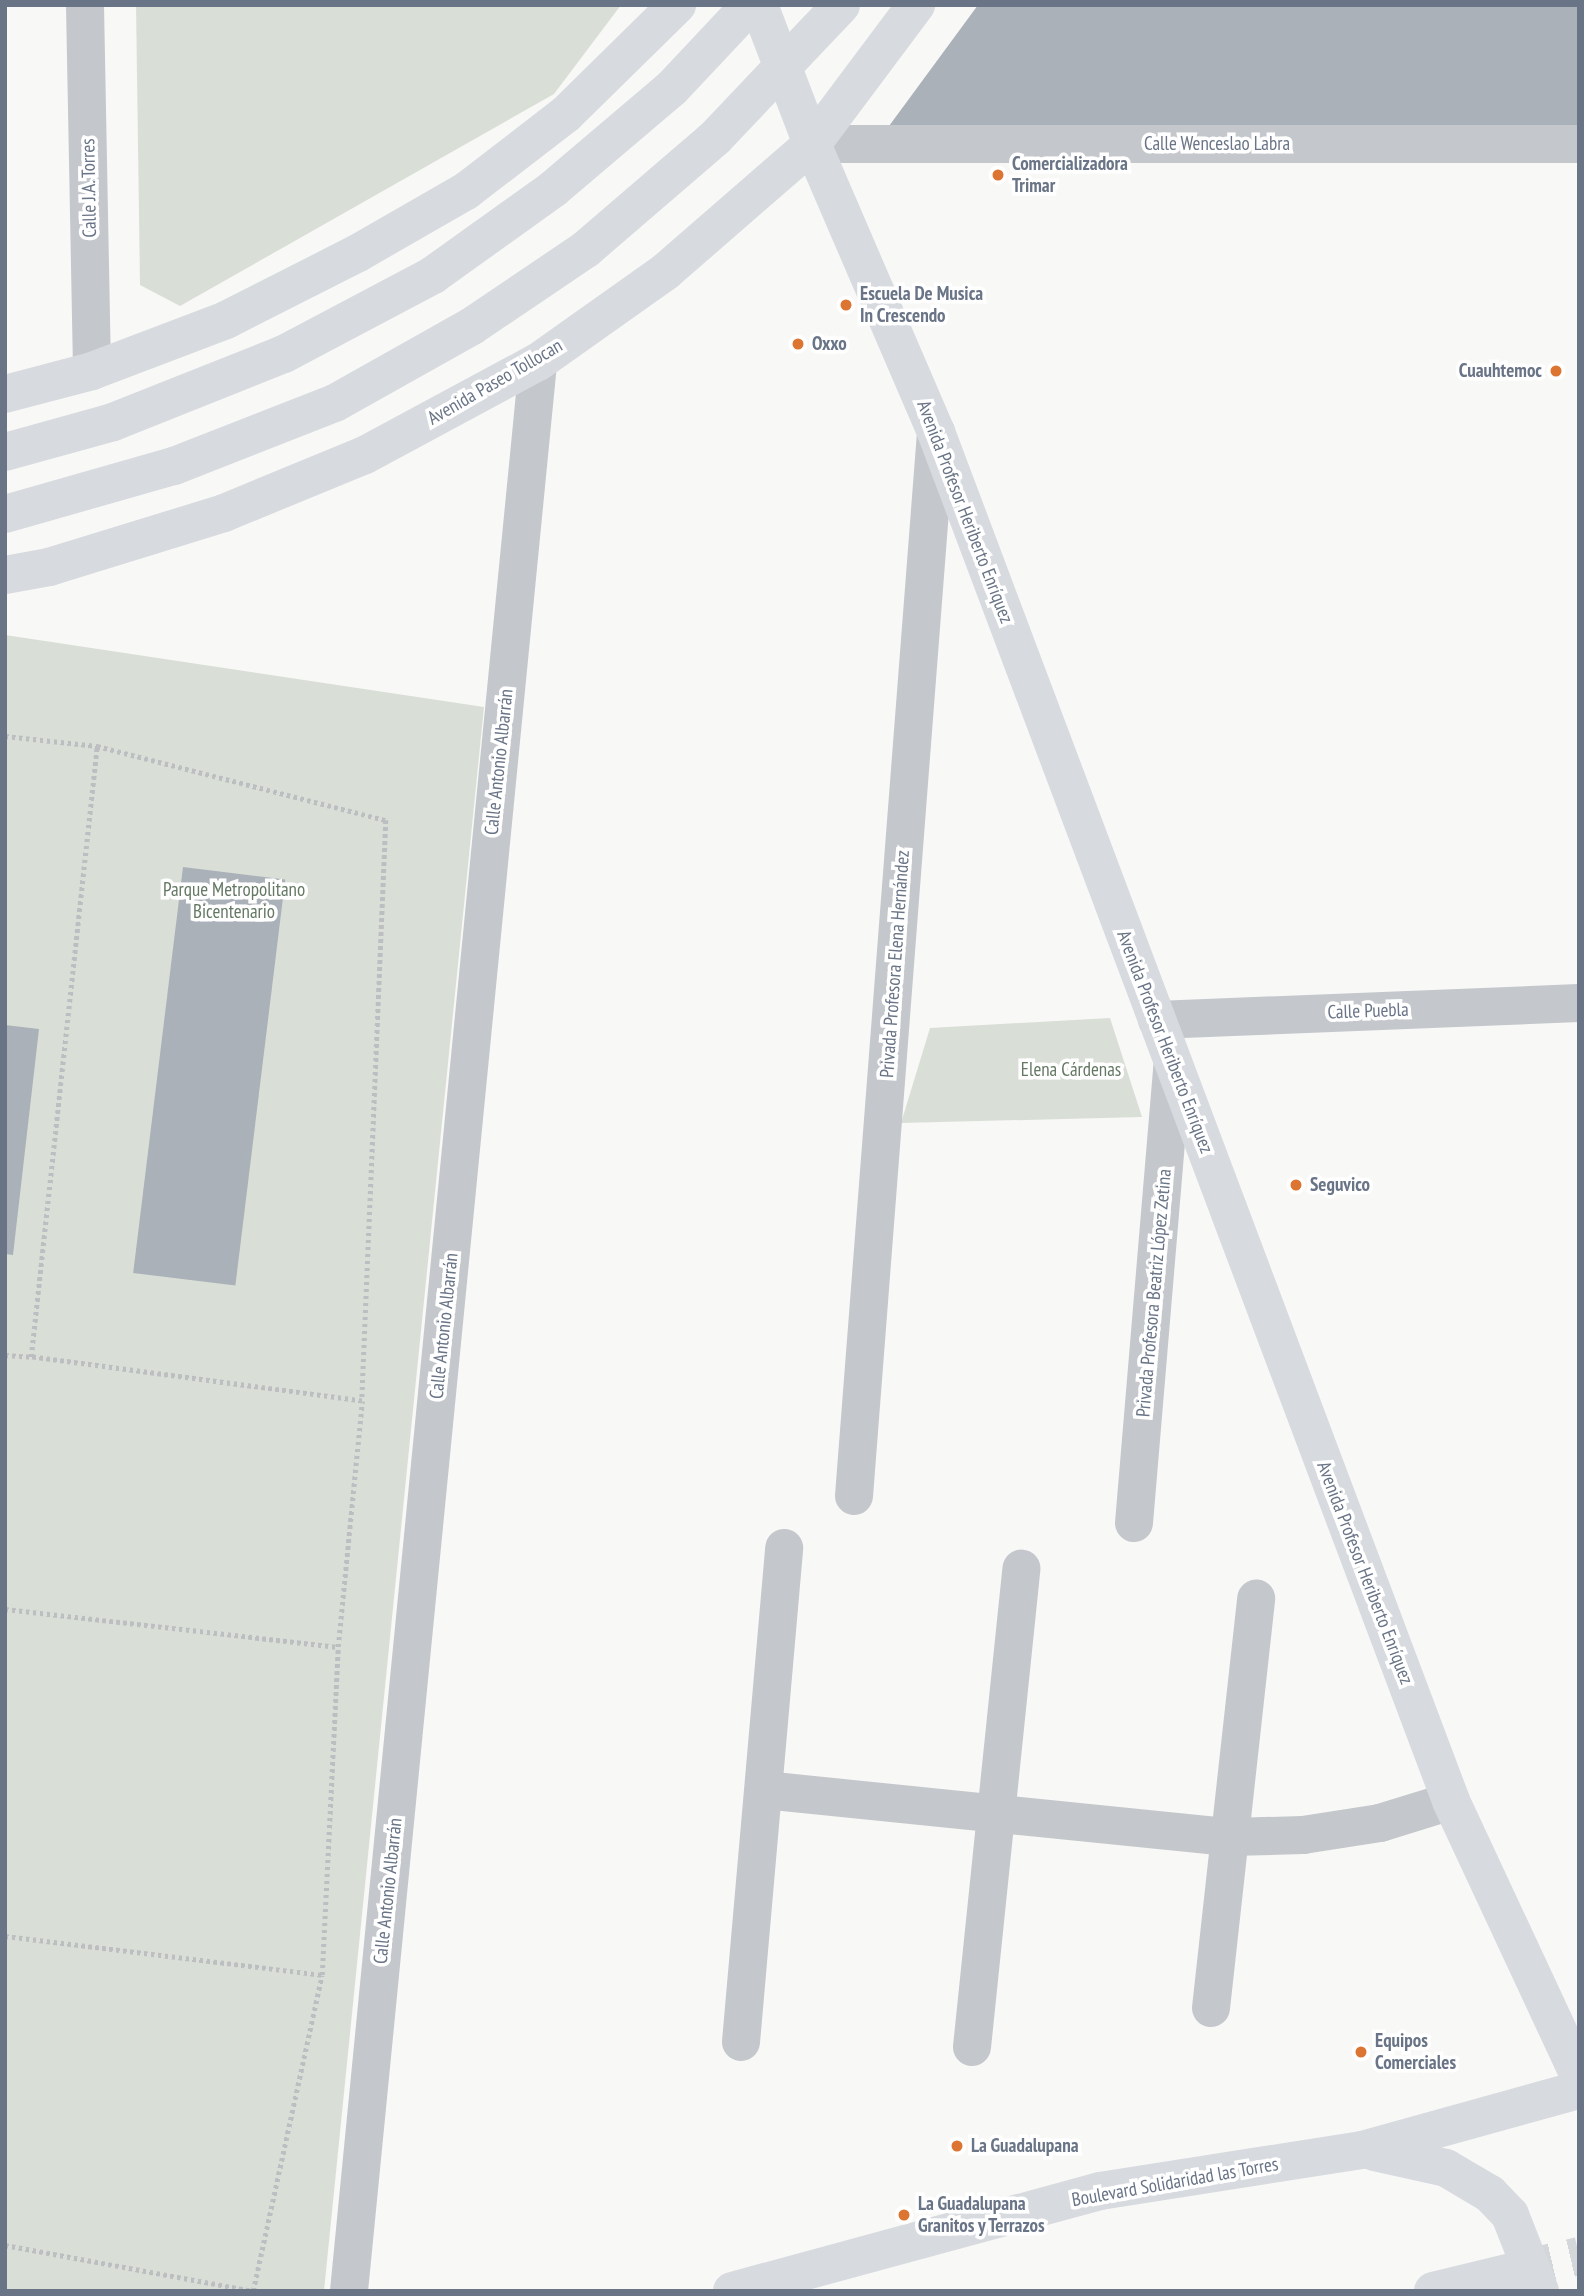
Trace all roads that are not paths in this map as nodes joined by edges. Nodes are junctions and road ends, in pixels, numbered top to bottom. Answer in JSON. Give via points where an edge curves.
{"nodes":[{"id":1,"x":85,"y":5,"type":"edge"},
{"id":2,"x":677,"y":5,"type":"edge"},
{"id":3,"x":750,"y":5,"type":"edge"},
{"id":4,"x":759,"y":5,"type":"edge"},
{"id":5,"x":841,"y":5,"type":"edge"},
{"id":6,"x":916,"y":5,"type":"edge"},
{"id":7,"x":812,"y":144,"type":"junction"},
{"id":8,"x":1579,"y":144,"type":"edge"},
{"id":9,"x":538,"y":362,"type":"junction"},
{"id":10,"x":92,"y":371,"type":"junction"},
{"id":11,"x":5,"y":394,"type":"edge"},
{"id":12,"x":936,"y":432,"type":"junction"},
{"id":13,"x":5,"y":452,"type":"edge"},
{"id":14,"x":5,"y":513,"type":"edge"},
{"id":15,"x":5,"y":575,"type":"edge"},
{"id":16,"x":1579,"y":1003,"type":"edge"},
{"id":17,"x":1157,"y":1020,"type":"junction"},
{"id":18,"x":1173,"y":1063,"type":"junction"},
{"id":19,"x":854,"y":1496,"type":"dead end"},
{"id":20,"x":1134,"y":1523,"type":"dead end"},
{"id":21,"x":784,"y":1548,"type":"dead end"},
{"id":22,"x":1021,"y":1569,"type":"dead end"},
{"id":23,"x":1256,"y":1598,"type":"dead end"},
{"id":24,"x":764,"y":1790,"type":"junction"},
{"id":25,"x":1451,"y":1801,"type":"junction"},
{"id":26,"x":994,"y":1814,"type":"junction"},
{"id":27,"x":1229,"y":1837,"type":"junction"},
{"id":28,"x":1212,"y":2008,"type":"dead end"},
{"id":29,"x":741,"y":2042,"type":"dead end"},
{"id":30,"x":972,"y":2047,"type":"dead end"},
{"id":31,"x":1579,"y":2075,"type":"edge"},
{"id":32,"x":1579,"y":2090,"type":"edge"},
{"id":33,"x":1362,"y":2150,"type":"junction"},
{"id":34,"x":1528,"y":2281,"type":"edge"},
{"id":35,"x":349,"y":2291,"type":"edge"},
{"id":36,"x":732,"y":2291,"type":"edge"},
{"id":37,"x":1433,"y":2291,"type":"edge"}],
"edges":[{"from":1,"to":10,"type":"street","name":"Calle J.A. Torres"},
{"from":2,"to":10,"type":"main road","via":[[566,114],[466,191],[358,254],[226,320]]},
{"from":3,"to":13,"type":"main road","via":[[672,88],[553,189],[433,275],[284,354],[113,422]]},
{"from":4,"to":7,"type":"main road","name":"Avenida Profesor Heriberto Enríquez"},
{"from":5,"to":14,"type":"main road","via":[[715,138],[586,249],[472,326],[335,404],[174,467]]},
{"from":6,"to":7,"type":"main road","name":"Avenida Paseo Tollocan"},
{"from":7,"to":8,"type":"street","name":"Calle Wenceslao Labra"},
{"from":7,"to":9,"type":"main road","name":"Avenida Paseo Tollocan","via":[[665,272]]},
{"from":7,"to":12,"type":"main road","name":"Avenida Profesor Heriberto Enríquez"},
{"from":9,"to":15,"type":"main road","name":"Avenida Paseo Tollocan","via":[[365,454],[224,513],[49,567]]},
{"from":9,"to":35,"type":"street","name":"Calle Antonio Albarrán"},
{"from":10,"to":11,"type":"main road"},
{"from":12,"to":17,"type":"main road","name":"Avenida Profesor Heriberto Enríquez"},
{"from":12,"to":19,"type":"street","name":"Privada Profesora Elena Hernández"},
{"from":16,"to":17,"type":"street","name":"Calle Puebla"},
{"from":17,"to":18,"type":"main road","name":"Avenida Profesor Heriberto Enríquez"},
{"from":18,"to":20,"type":"street","name":"Privada Profesora Beatriz López Zetina"},
{"from":18,"to":25,"type":"main road","name":"Avenida Profesor Heriberto Enríquez"},
{"from":21,"to":24,"type":"street"},
{"from":22,"to":26,"type":"street"},
{"from":23,"to":27,"type":"street"},
{"from":24,"to":26,"type":"street"},
{"from":24,"to":29,"type":"street"},
{"from":25,"to":27,"type":"street","via":[[1380,1823],[1303,1835]]},
{"from":25,"to":31,"type":"main road","name":"Avenida Profesor Heriberto Enríquez"},
{"from":26,"to":27,"type":"street"},
{"from":26,"to":30,"type":"street"},
{"from":27,"to":28,"type":"street"},
{"from":32,"to":33,"type":"main road","name":"Boulevard Solidaridad las Torres"},
{"from":33,"to":34,"type":"main road","via":[[1446,2168],[1490,2194],[1510,2214]]},
{"from":33,"to":36,"type":"main road","name":"Boulevard Solidaridad las Torres","via":[[1100,2191]]},
{"from":34,"to":37,"type":"main road"}]}
